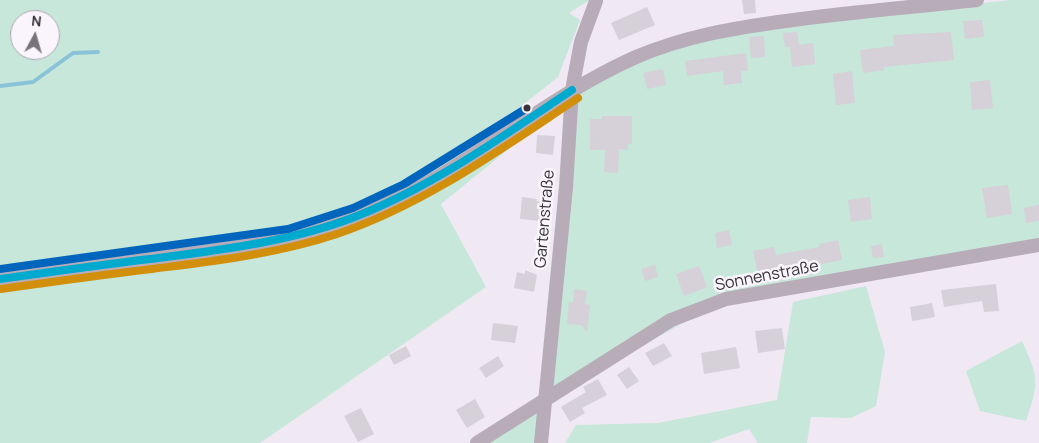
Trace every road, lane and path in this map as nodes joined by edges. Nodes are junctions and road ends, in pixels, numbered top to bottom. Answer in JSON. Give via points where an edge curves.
{"nodes":[{"id":1,"x":977,"y":0,"type":"edge"},
{"id":2,"x":596,"y":1,"type":"edge"},
{"id":3,"x":572,"y":90,"type":"junction"},
{"id":4,"x":1039,"y":245,"type":"edge"},
{"id":5,"x":0,"y":279,"type":"edge"},
{"id":6,"x":545,"y":400,"type":"junction"},
{"id":7,"x":476,"y":443,"type":"edge"},
{"id":8,"x":541,"y":443,"type":"edge"}],
"edges":[{"from":1,"to":3,"type":"street","via":[[722,30],[673,42]]},
{"from":2,"to":3,"type":"street","name":"Gartenstraße","via":[[581,42]]},
{"from":3,"to":5,"type":"street","via":[[409,193],[357,216],[290,238],[254,245]]},
{"from":3,"to":6,"type":"street","name":"Gartenstraße"},
{"from":4,"to":6,"type":"street","name":"Sonnenstraße","via":[[726,299],[671,320]]},
{"from":6,"to":7,"type":"street","name":"Sonnenstraße"},
{"from":6,"to":8,"type":"street","name":"Gartenstraße"}]}
